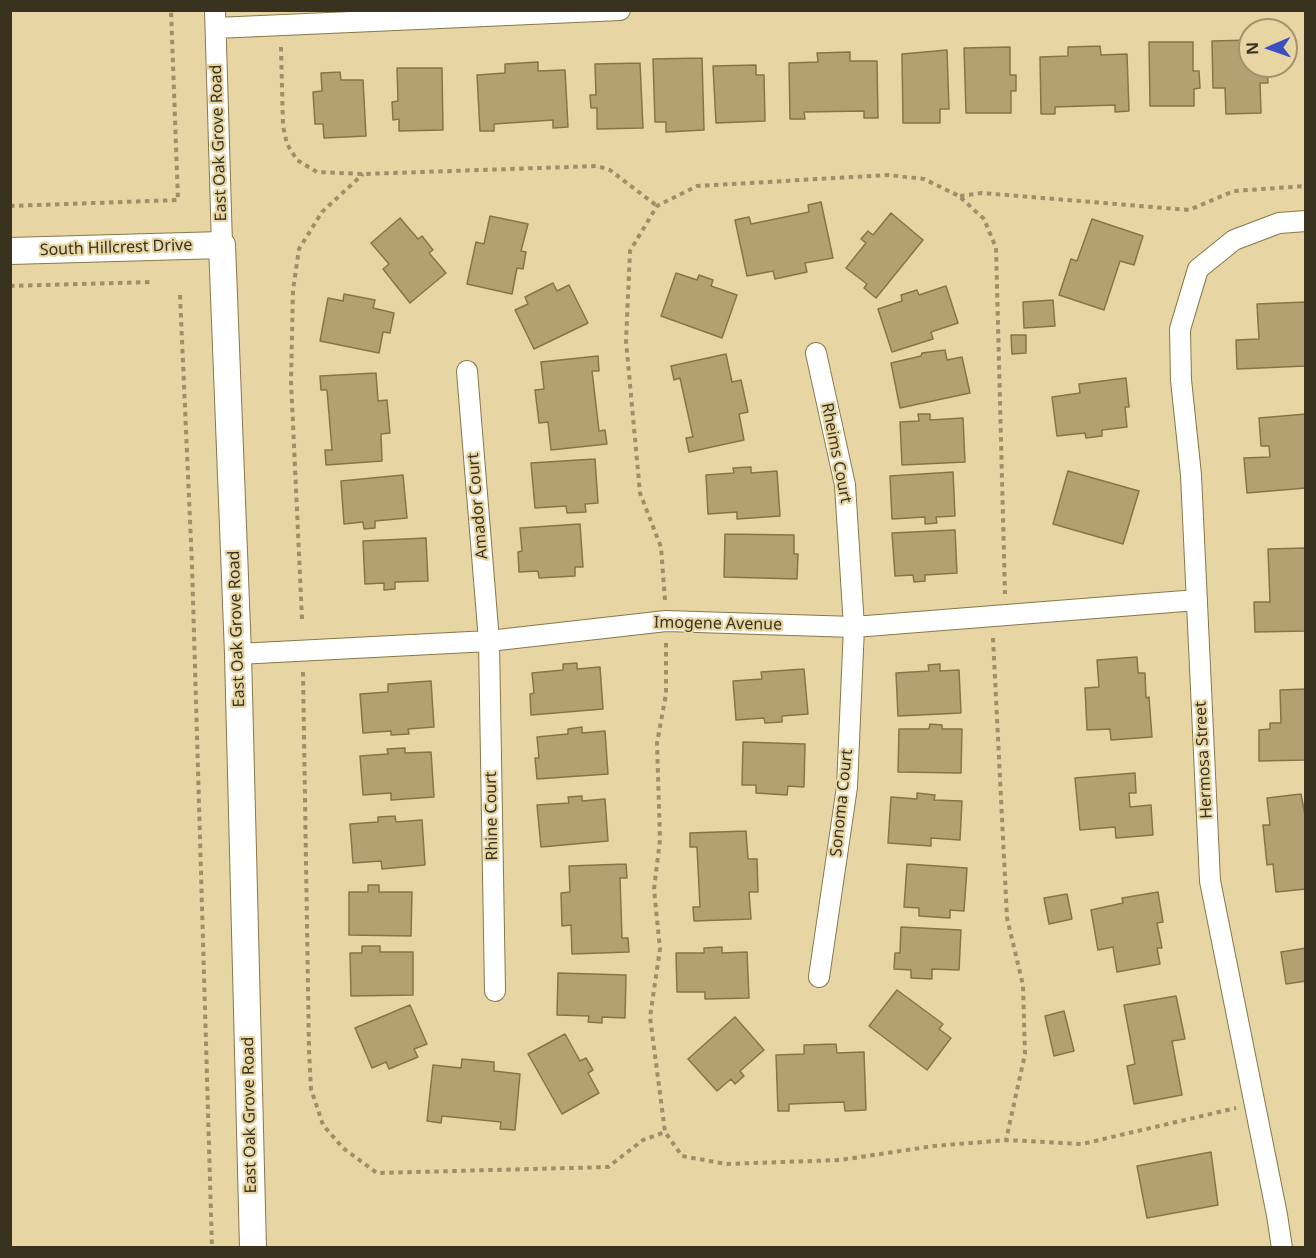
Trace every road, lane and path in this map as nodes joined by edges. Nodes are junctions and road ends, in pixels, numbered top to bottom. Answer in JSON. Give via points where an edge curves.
{"nodes":[{"id":1,"x":171,"y":10,"type":"edge"},
{"id":2,"x":620,"y":10,"type":"edge"},
{"id":3,"x":465,"y":13,"type":"edge"},
{"id":4,"x":215,"y":19,"type":"edge"},
{"id":5,"x":280,"y":24,"type":"junction"},
{"id":6,"x":364,"y":174,"type":"junction"},
{"id":7,"x":1305,"y":186,"type":"edge"},
{"id":8,"x":959,"y":196,"type":"junction"},
{"id":9,"x":10,"y":206,"type":"edge"},
{"id":10,"x":657,"y":206,"type":"junction"},
{"id":11,"x":1305,"y":221,"type":"edge"},
{"id":12,"x":222,"y":244,"type":"junction"},
{"id":13,"x":10,"y":251,"type":"edge"},
{"id":14,"x":152,"y":282,"type":"dead end"},
{"id":15,"x":10,"y":286,"type":"edge"},
{"id":16,"x":180,"y":295,"type":"dead end"},
{"id":17,"x":816,"y":353,"type":"dead end"},
{"id":18,"x":468,"y":371,"type":"dead end"},
{"id":19,"x":1197,"y":600,"type":"junction"},
{"id":20,"x":998,"y":616,"type":"junction"},
{"id":21,"x":302,"y":619,"type":"dead end"},
{"id":22,"x":666,"y":621,"type":"junction"},
{"id":23,"x":854,"y":627,"type":"junction"},
{"id":24,"x":489,"y":642,"type":"junction"},
{"id":25,"x":238,"y":654,"type":"junction"},
{"id":26,"x":303,"y":671,"type":"dead end"},
{"id":27,"x":819,"y":977,"type":"dead end"},
{"id":28,"x":495,"y":991,"type":"dead end"},
{"id":29,"x":1254,"y":1103,"type":"junction"},
{"id":30,"x":665,"y":1132,"type":"junction"},
{"id":31,"x":1006,"y":1140,"type":"junction"},
{"id":32,"x":212,"y":1248,"type":"edge"},
{"id":33,"x":253,"y":1248,"type":"edge"},
{"id":34,"x":1282,"y":1248,"type":"edge"}],
"edges":[{"from":1,"to":9,"type":"path","via":[[178,200]]},
{"from":2,"to":3,"type":"street"},
{"from":3,"to":5,"type":"street"},
{"from":4,"to":5,"type":"street"},
{"from":4,"to":12,"type":"street","name":"East Oak Grove Road"},
{"from":5,"to":6,"type":"path","via":[[287,144],[297,159],[317,172]]},
{"from":6,"to":10,"type":"path","via":[[597,166],[610,170]]},
{"from":6,"to":21,"type":"path","via":[[316,221],[299,249],[293,290],[291,381]]},
{"from":7,"to":8,"type":"path","via":[[1234,191],[1189,210],[982,193]]},
{"from":8,"to":10,"type":"path","via":[[924,178],[888,175],[697,186]]},
{"from":8,"to":20,"type":"path","via":[[984,219],[996,248]]},
{"from":10,"to":22,"type":"path","via":[[630,251],[626,341],[640,494],[661,547]]},
{"from":11,"to":19,"type":"street","name":"Hermosa Street","via":[[1279,223],[1234,240],[1198,269],[1180,329]]},
{"from":12,"to":13,"type":"street","name":"South Hillcrest Drive"},
{"from":12,"to":25,"type":"street","name":"East Oak Grove Road"},
{"from":14,"to":15,"type":"path"},
{"from":16,"to":32,"type":"path"},
{"from":17,"to":23,"type":"street","name":"Rheims Court","via":[[845,485]]},
{"from":18,"to":24,"type":"street","name":"Amador Court"},
{"from":19,"to":20,"type":"street","name":"Imogene Avenue"},
{"from":19,"to":29,"type":"street","name":"Hermosa Street","via":[[1210,881]]},
{"from":20,"to":23,"type":"street","name":"Imogene Avenue"},
{"from":20,"to":31,"type":"path","via":[[1007,918],[1023,985],[1025,1054]]},
{"from":22,"to":23,"type":"street","name":"Imogene Avenue"},
{"from":22,"to":24,"type":"street","name":"Imogene Avenue"},
{"from":22,"to":30,"type":"path","via":[[666,694],[657,743],[660,840],[654,889],[660,949],[650,1017]]},
{"from":23,"to":27,"type":"street","name":"Sonoma Court","via":[[847,787]]},
{"from":24,"to":25,"type":"street","name":"Imogene Avenue"},
{"from":24,"to":28,"type":"street","name":"Rhine Court"},
{"from":25,"to":33,"type":"street","name":"East Oak Grove Road"},
{"from":26,"to":30,"type":"path","via":[[309,1050],[311,1089],[323,1125],[343,1148],[377,1173],[608,1167],[643,1140]]},
{"from":29,"to":31,"type":"path","via":[[1082,1144]]},
{"from":29,"to":34,"type":"street","name":"Hermosa Street"},
{"from":30,"to":31,"type":"path","via":[[682,1156],[726,1164],[840,1160]]}]}
